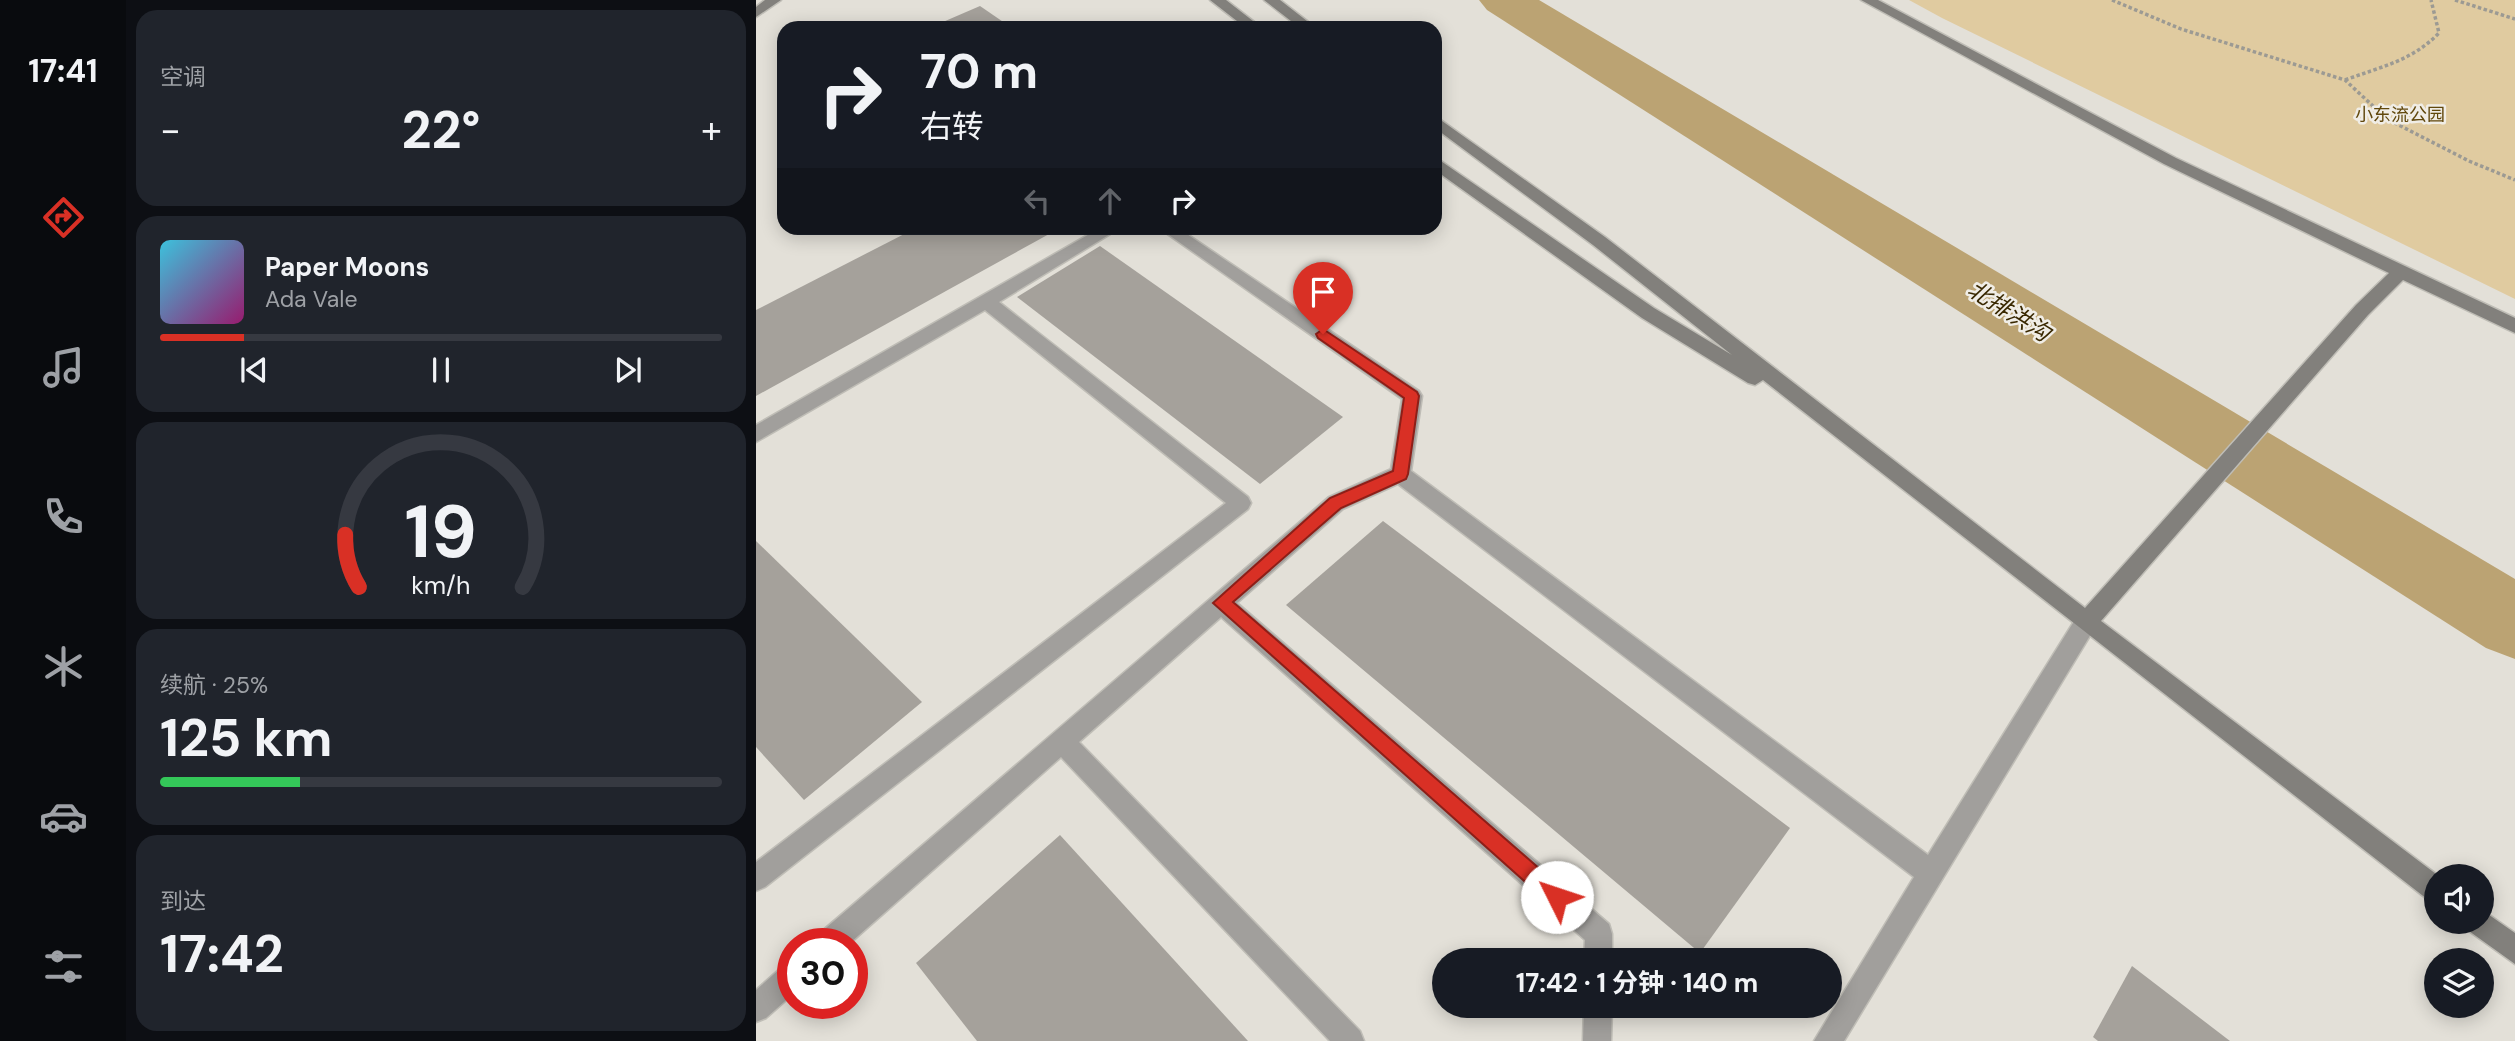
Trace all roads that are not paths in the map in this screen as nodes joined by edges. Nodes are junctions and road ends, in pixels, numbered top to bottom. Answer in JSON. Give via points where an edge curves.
{"nodes":[{"id":1,"x":774,"y":0,"type":"edge"},
{"id":2,"x":1217,"y":0,"type":"edge"},
{"id":3,"x":1270,"y":0,"type":"edge"},
{"id":4,"x":1868,"y":0,"type":"edge"},
{"id":5,"x":756,"y":13,"type":"edge"},
{"id":6,"x":1246,"y":21,"type":"edge"},
{"id":7,"x":1299,"y":21,"type":"edge"},
{"id":8,"x":1442,"y":126,"type":"edge"},
{"id":9,"x":1442,"y":167,"type":"edge"},
{"id":10,"x":1100,"y":235,"type":"edge"},
{"id":11,"x":1177,"y":235,"type":"edge"},
{"id":12,"x":2401,"y":271,"type":"junction"},
{"id":13,"x":986,"y":301,"type":"junction"},
{"id":14,"x":2515,"y":326,"type":"edge"},
{"id":15,"x":1832,"y":424,"type":"junction"},
{"id":16,"x":756,"y":434,"type":"edge"},
{"id":17,"x":1400,"y":474,"type":"junction"},
{"id":18,"x":1221,"y":603,"type":"junction"},
{"id":19,"x":2086,"y":622,"type":"junction"},
{"id":20,"x":1062,"y":741,"type":"junction"},
{"id":21,"x":1931,"y":874,"type":"junction"},
{"id":22,"x":756,"y":878,"type":"edge"},
{"id":23,"x":2424,"y":881,"type":"edge"},
{"id":24,"x":847,"y":928,"type":"edge"},
{"id":25,"x":2494,"y":934,"type":"edge"},
{"id":26,"x":1598,"y":948,"type":"edge"},
{"id":27,"x":2515,"y":950,"type":"edge"},
{"id":28,"x":777,"y":990,"type":"edge"},
{"id":29,"x":756,"y":1008,"type":"edge"},
{"id":30,"x":1598,"y":1018,"type":"edge"},
{"id":31,"x":1350,"y":1041,"type":"edge"},
{"id":32,"x":1597,"y":1041,"type":"edge"},
{"id":33,"x":1828,"y":1041,"type":"edge"}],
"edges":[{"from":1,"to":5,"type":"main road"},
{"from":2,"to":6,"type":"main road"},
{"from":3,"to":7,"type":"main road"},
{"from":4,"to":12,"type":"main road","via":[[2171,161]]},
{"from":8,"to":15,"type":"main road","via":[[1599,241]]},
{"from":9,"to":15,"type":"main road","via":[[1648,313]]},
{"from":10,"to":13,"type":"street"},
{"from":11,"to":17,"type":"street","via":[[1412,396]]},
{"from":12,"to":14,"type":"main road"},
{"from":12,"to":19,"type":"main road"},
{"from":13,"to":16,"type":"street"},
{"from":13,"to":22,"type":"street","via":[[1241,503]]},
{"from":15,"to":19,"type":"main road"},
{"from":17,"to":18,"type":"street","via":[[1336,503]]},
{"from":17,"to":21,"type":"street"},
{"from":18,"to":20,"type":"street"},
{"from":18,"to":26,"type":"street","via":[[1599,934]]},
{"from":19,"to":21,"type":"street"},
{"from":19,"to":23,"type":"main road"},
{"from":20,"to":24,"type":"street"},
{"from":20,"to":31,"type":"street"},
{"from":21,"to":33,"type":"street"},
{"from":25,"to":27,"type":"main road"},
{"from":28,"to":29,"type":"street"},
{"from":30,"to":32,"type":"street"}]}
